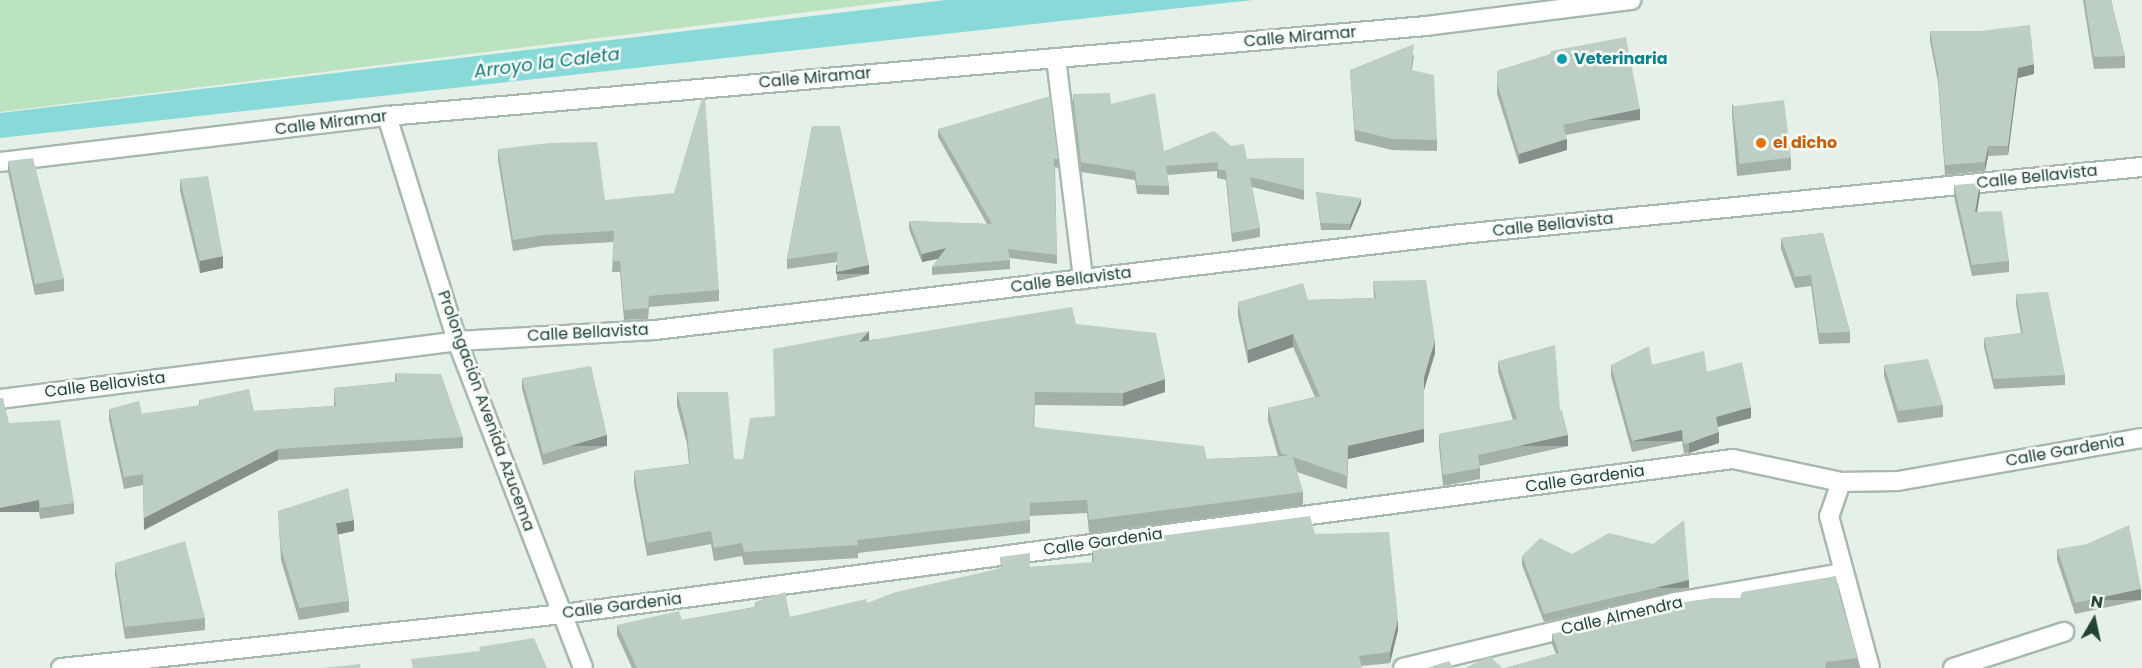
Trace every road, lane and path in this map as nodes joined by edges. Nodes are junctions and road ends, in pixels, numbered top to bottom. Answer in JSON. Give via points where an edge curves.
{"nodes":[{"id":1,"x":1631,"y":0,"type":"edge"},
{"id":2,"x":1056,"y":58,"type":"junction"},
{"id":3,"x":387,"y":116,"type":"junction"},
{"id":4,"x":0,"y":162,"type":"edge"},
{"id":5,"x":2142,"y":167,"type":"edge"},
{"id":6,"x":1083,"y":279,"type":"junction"},
{"id":7,"x":457,"y":341,"type":"junction"},
{"id":8,"x":0,"y":399,"type":"edge"},
{"id":9,"x":2142,"y":438,"type":"edge"},
{"id":10,"x":1841,"y":482,"type":"junction"},
{"id":11,"x":1843,"y":573,"type":"junction"},
{"id":12,"x":563,"y":614,"type":"junction"},
{"id":13,"x":2064,"y":632,"type":"dead end"},
{"id":14,"x":61,"y":668,"type":"edge"},
{"id":15,"x":583,"y":668,"type":"edge"},
{"id":16,"x":1402,"y":668,"type":"edge"},
{"id":17,"x":1870,"y":668,"type":"edge"},
{"id":18,"x":1953,"y":668,"type":"edge"}],
"edges":[{"from":1,"to":2,"type":"street","name":"Calle Miramar","via":[[1426,26]]},
{"from":2,"to":3,"type":"street","name":"Calle Miramar"},
{"from":2,"to":6,"type":"street"},
{"from":3,"to":4,"type":"street","name":"Calle Miramar"},
{"from":3,"to":7,"type":"street","name":"Prolongación Avenida Azucema"},
{"from":5,"to":6,"type":"street","name":"Calle Bellavista","via":[[1461,234]]},
{"from":6,"to":7,"type":"street","name":"Calle Bellavista","via":[[655,330]]},
{"from":7,"to":8,"type":"street","name":"Calle Bellavista"},
{"from":7,"to":12,"type":"street","name":"Prolongación Avenida Azucema"},
{"from":9,"to":10,"type":"street","name":"Calle Gardenia","via":[[1898,481]]},
{"from":10,"to":11,"type":"street","via":[[1829,516]]},
{"from":10,"to":12,"type":"street","name":"Calle Gardenia","via":[[1733,459]]},
{"from":11,"to":16,"type":"street","name":"Calle Almendra","via":[[1676,602]]},
{"from":11,"to":17,"type":"street"},
{"from":12,"to":14,"type":"street","name":"Calle Gardenia"},
{"from":12,"to":15,"type":"street","name":"Prolongación Avenida Azucema"},
{"from":13,"to":18,"type":"street"}]}
